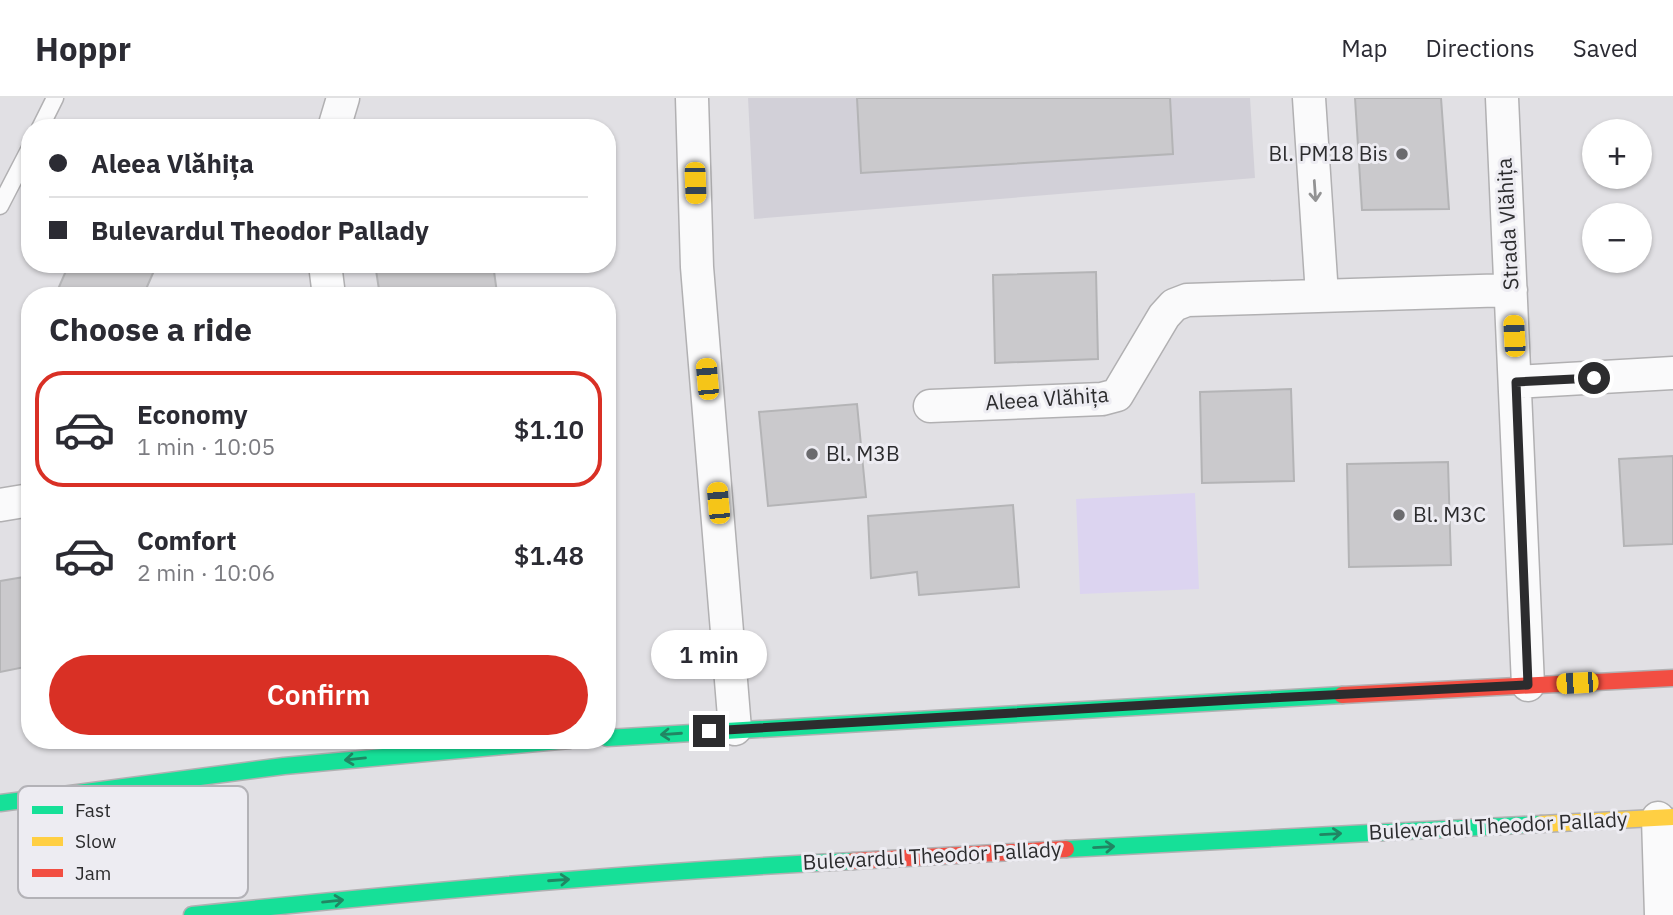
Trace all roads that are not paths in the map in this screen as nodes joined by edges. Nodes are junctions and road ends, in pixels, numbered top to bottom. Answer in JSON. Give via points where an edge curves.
{"nodes":[{"id":1,"x":55,"y":98,"type":"edge"},
{"id":2,"x":343,"y":98,"type":"edge"},
{"id":3,"x":692,"y":98,"type":"edge"},
{"id":4,"x":1308,"y":98,"type":"edge"},
{"id":5,"x":1502,"y":98,"type":"edge"},
{"id":6,"x":44,"y":119,"type":"edge"},
{"id":7,"x":337,"y":119,"type":"edge"},
{"id":8,"x":21,"y":165,"type":"edge"},
{"id":9,"x":0,"y":206,"type":"edge"},
{"id":10,"x":1511,"y":290,"type":"junction"},
{"id":11,"x":1322,"y":295,"type":"junction"},
{"id":12,"x":1673,"y":373,"type":"edge"},
{"id":13,"x":1516,"y":382,"type":"junction"},
{"id":14,"x":930,"y":406,"type":"dead end"},
{"id":15,"x":21,"y":502,"type":"edge"},
{"id":16,"x":0,"y":505,"type":"edge"},
{"id":17,"x":1673,"y":678,"type":"edge"},
{"id":18,"x":1528,"y":685,"type":"junction"},
{"id":19,"x":735,"y":729,"type":"junction"},
{"id":20,"x":616,"y":737,"type":"edge"},
{"id":21,"x":445,"y":749,"type":"edge"},
{"id":22,"x":122,"y":786,"type":"edge"},
{"id":23,"x":18,"y":800,"type":"edge"},
{"id":24,"x":0,"y":803,"type":"edge"},
{"id":25,"x":1665,"y":818,"type":"edge"},
{"id":26,"x":192,"y":915,"type":"edge"},
{"id":27,"x":1661,"y":915,"type":"edge"}],
"edges":[{"from":1,"to":6,"type":"lane"},
{"from":2,"to":7,"type":"street"},
{"from":3,"to":19,"type":"street","via":[[697,267]]},
{"from":4,"to":11,"type":"street","one_way":true},
{"from":5,"to":10,"type":"street","name":"Strada Vlăhița"},
{"from":8,"to":9,"type":"lane"},
{"from":10,"to":11,"type":"street","name":"Aleea Vlăhița"},
{"from":10,"to":13,"type":"street","name":"Strada Vlăhița"},
{"from":11,"to":14,"type":"street","name":"Aleea Vlăhița","via":[[1187,300],[1174,305],[1118,395]]},
{"from":12,"to":13,"type":"street"},
{"from":13,"to":18,"type":"street","name":"Strada Vlăhița"},
{"from":15,"to":16,"type":"street"},
{"from":17,"to":18,"type":"main road"},
{"from":18,"to":19,"type":"main road"},
{"from":19,"to":20,"type":"main road","one_way":true},
{"from":21,"to":22,"type":"main road","one_way":true},
{"from":23,"to":24,"type":"main road","one_way":true},
{"from":26,"to":25,"type":"main road","name":"Bulevardul Theodor Pallady","one_way":true,"via":[[716,868]]},
{"from":25,"to":27,"type":"street"}]}
